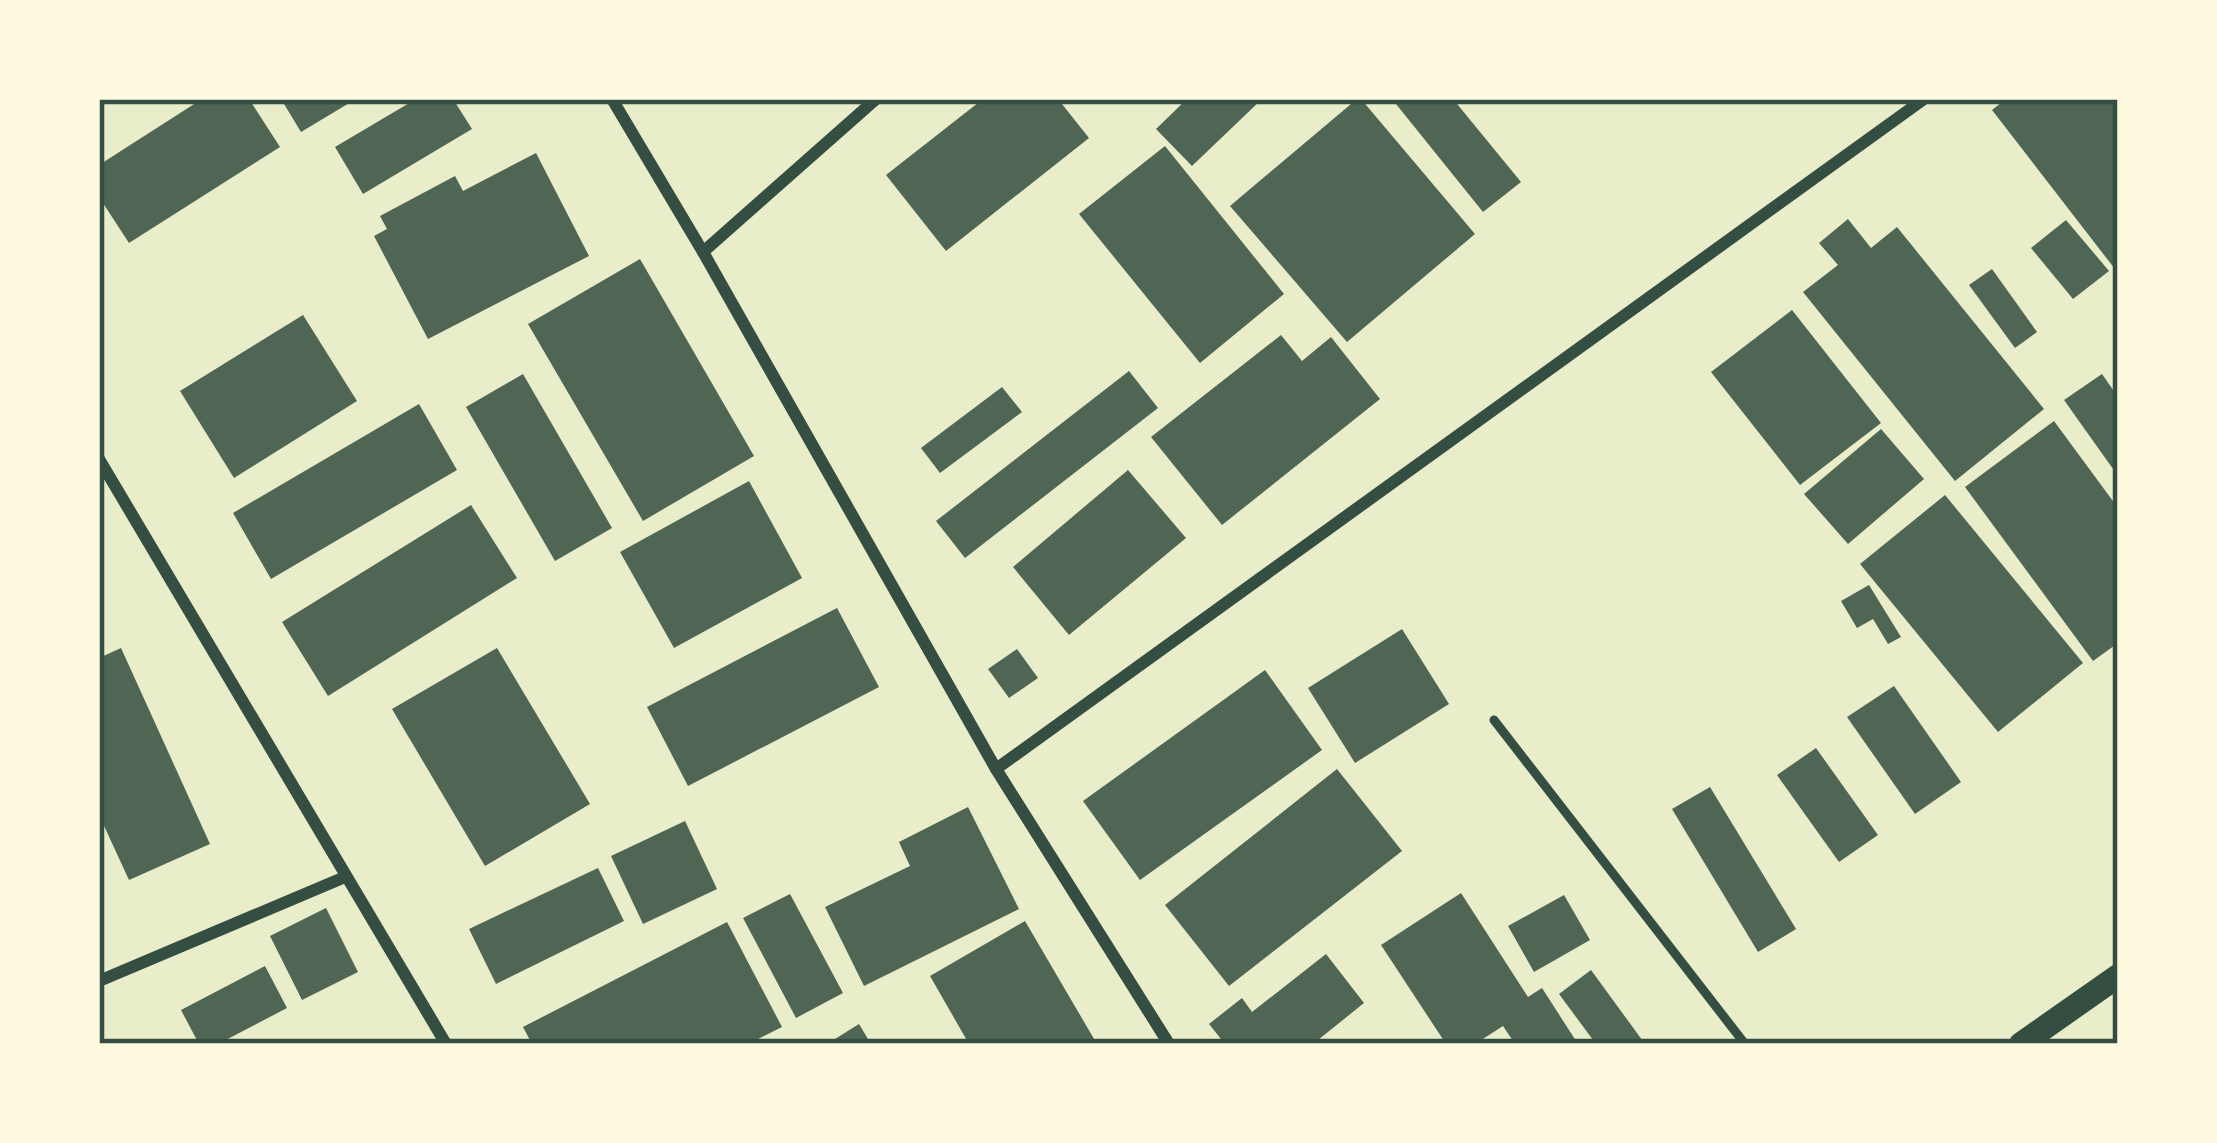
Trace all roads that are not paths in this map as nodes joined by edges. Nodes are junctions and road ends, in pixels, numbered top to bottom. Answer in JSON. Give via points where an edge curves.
{"nodes":[{"id":1,"x":612,"y":99,"type":"edge"},
{"id":2,"x":876,"y":99,"type":"edge"},
{"id":3,"x":1924,"y":99,"type":"edge"},
{"id":4,"x":703,"y":252,"type":"junction"},
{"id":5,"x":99,"y":459,"type":"edge"},
{"id":6,"x":1494,"y":720,"type":"dead end"},
{"id":7,"x":996,"y":769,"type":"junction"},
{"id":8,"x":345,"y":877,"type":"junction"},
{"id":9,"x":2118,"y":976,"type":"edge"},
{"id":10,"x":99,"y":981,"type":"edge"},
{"id":11,"x":446,"y":1044,"type":"edge"},
{"id":12,"x":1169,"y":1044,"type":"edge"},
{"id":13,"x":1745,"y":1044,"type":"edge"},
{"id":14,"x":2020,"y":1044,"type":"edge"}],
"edges":[{"from":1,"to":4,"type":"street"},
{"from":2,"to":4,"type":"street"},
{"from":3,"to":7,"type":"street"},
{"from":4,"to":7,"type":"street"},
{"from":5,"to":8,"type":"street"},
{"from":6,"to":13,"type":"lane"},
{"from":7,"to":12,"type":"street"},
{"from":8,"to":10,"type":"street"},
{"from":8,"to":11,"type":"street"},
{"from":9,"to":14,"type":"main road"}]}
